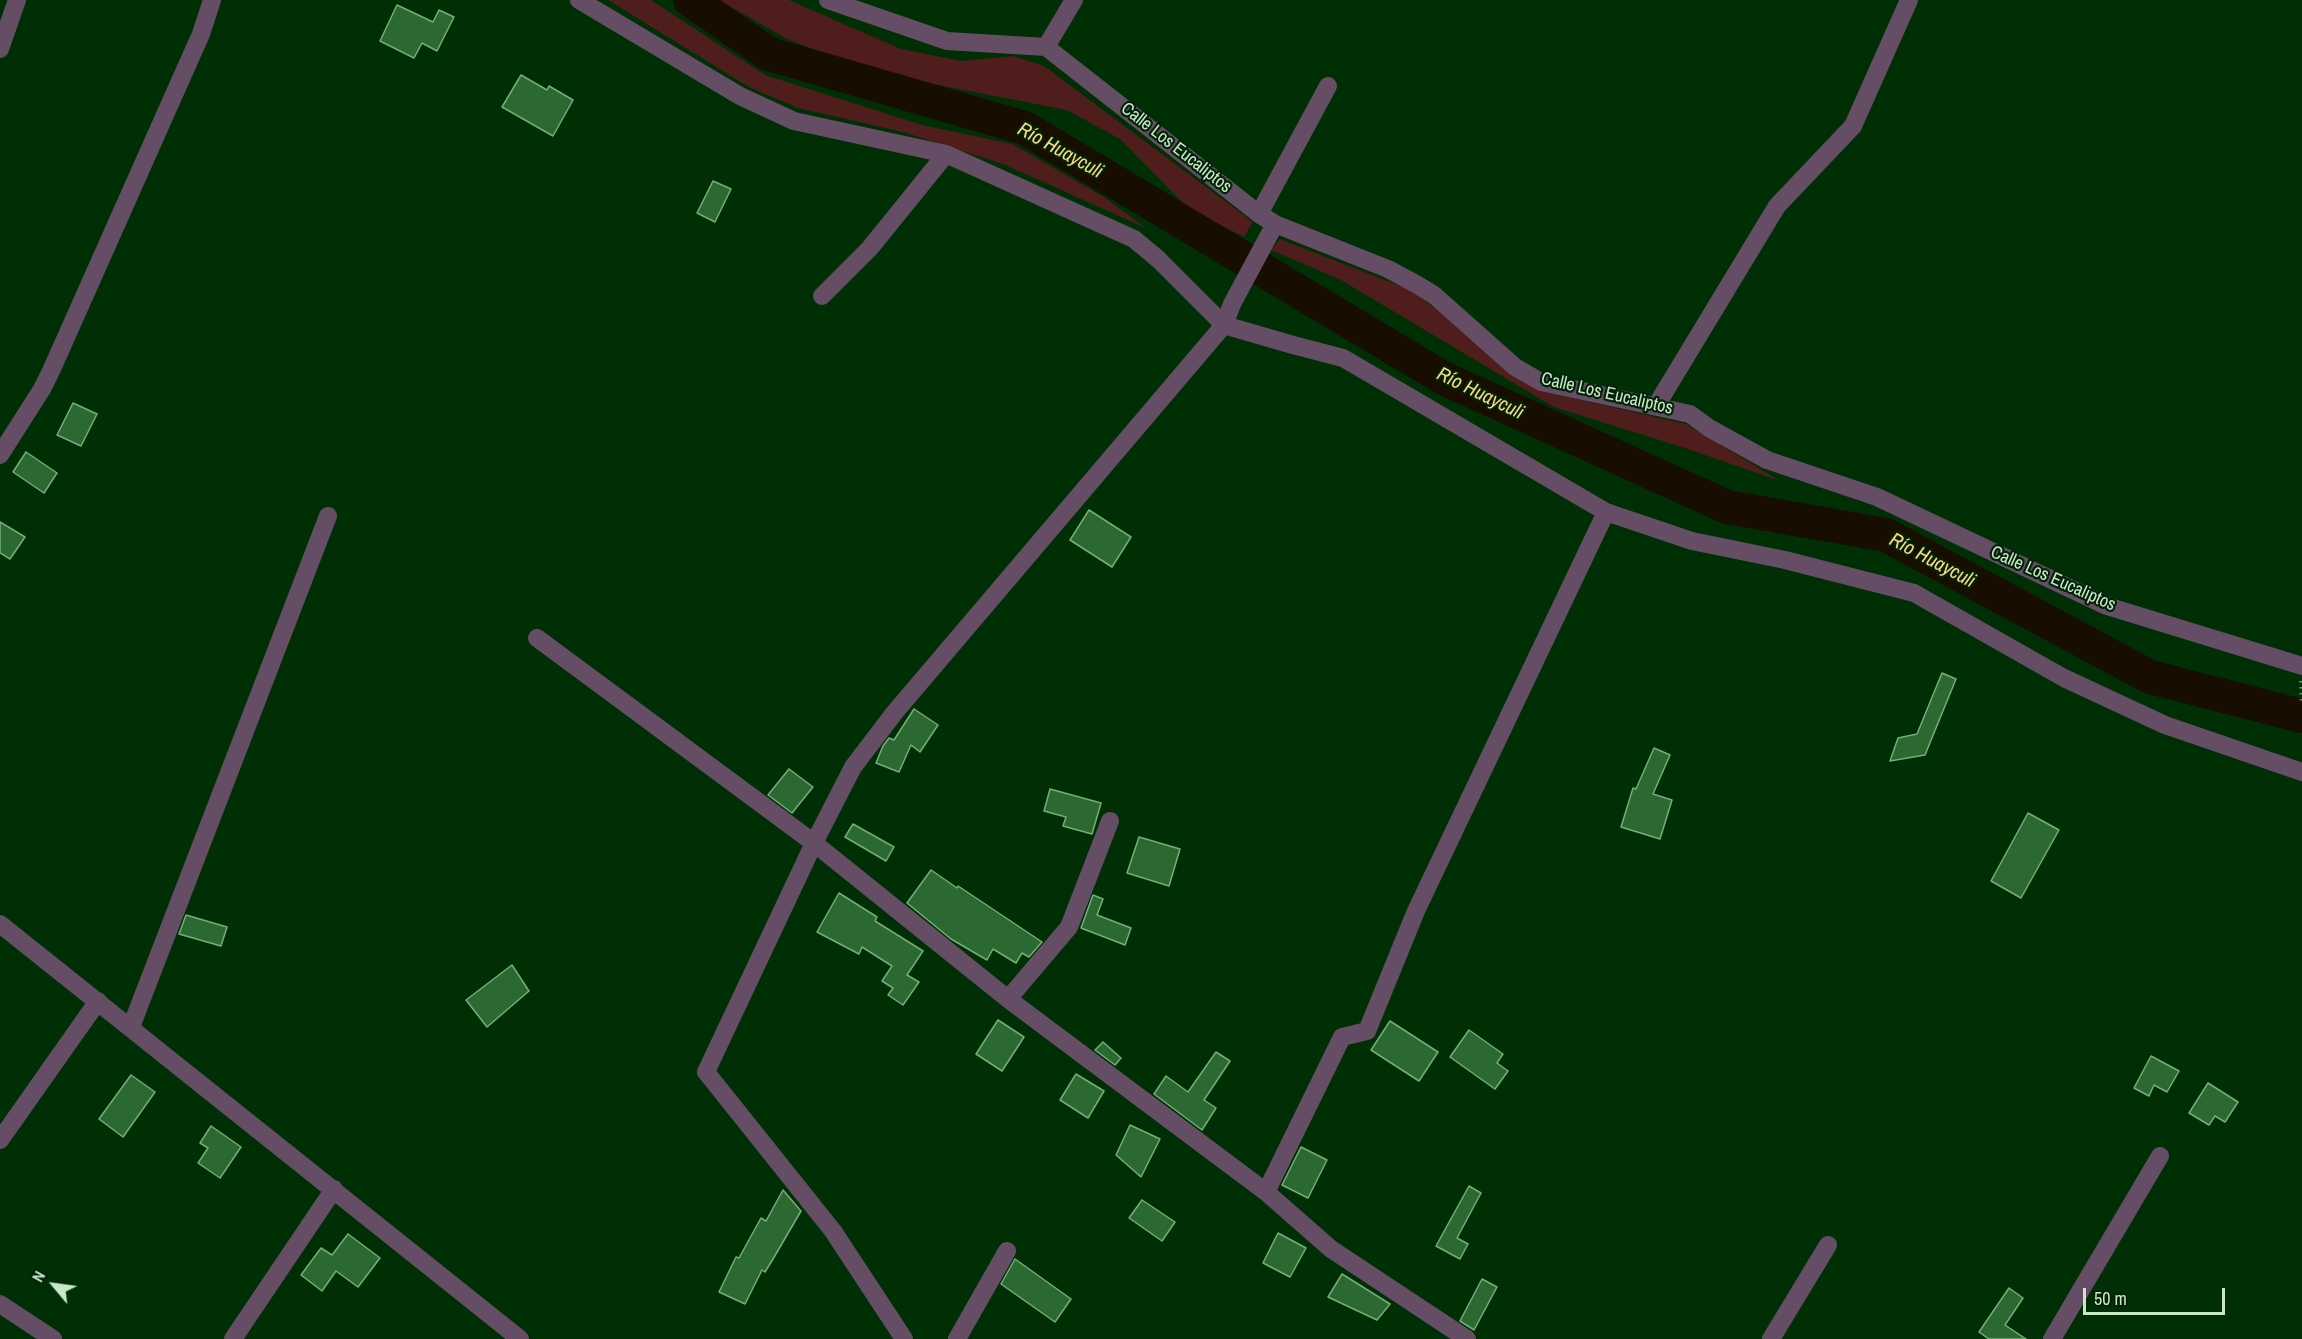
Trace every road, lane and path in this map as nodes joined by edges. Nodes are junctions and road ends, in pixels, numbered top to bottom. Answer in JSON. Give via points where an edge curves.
{"nodes":[{"id":1,"x":17,"y":0,"type":"edge"},
{"id":2,"x":212,"y":0,"type":"edge"},
{"id":3,"x":579,"y":0,"type":"edge"},
{"id":4,"x":828,"y":0,"type":"edge"},
{"id":5,"x":1074,"y":0,"type":"edge"},
{"id":6,"x":1909,"y":0,"type":"edge"},
{"id":7,"x":1046,"y":46,"type":"junction"},
{"id":8,"x":0,"y":49,"type":"edge"},
{"id":9,"x":1328,"y":86,"type":"dead end"},
{"id":10,"x":946,"y":154,"type":"junction"},
{"id":11,"x":1260,"y":214,"type":"junction"},
{"id":12,"x":1275,"y":224,"type":"junction"},
{"id":13,"x":822,"y":296,"type":"dead end"},
{"id":14,"x":1224,"y":325,"type":"junction"},
{"id":15,"x":1656,"y":406,"type":"junction"},
{"id":16,"x":0,"y":454,"type":"edge"},
{"id":17,"x":1606,"y":512,"type":"junction"},
{"id":18,"x":328,"y":516,"type":"dead end"},
{"id":19,"x":537,"y":638,"type":"dead end"},
{"id":20,"x":2302,"y":666,"type":"edge"},
{"id":21,"x":2301,"y":689,"type":"edge"},
{"id":22,"x":2302,"y":705,"type":"edge"},
{"id":23,"x":2302,"y":772,"type":"edge"},
{"id":24,"x":1110,"y":821,"type":"dead end"},
{"id":25,"x":814,"y":843,"type":"junction"},
{"id":26,"x":0,"y":924,"type":"edge"},
{"id":27,"x":1008,"y":999,"type":"junction"},
{"id":28,"x":98,"y":1001,"type":"junction"},
{"id":29,"x":131,"y":1027,"type":"junction"},
{"id":30,"x":0,"y":1140,"type":"edge"},
{"id":31,"x":2160,"y":1156,"type":"dead end"},
{"id":32,"x":334,"y":1189,"type":"junction"},
{"id":33,"x":1266,"y":1192,"type":"junction"},
{"id":34,"x":1828,"y":1245,"type":"dead end"},
{"id":35,"x":1007,"y":1251,"type":"dead end"},
{"id":36,"x":0,"y":1304,"type":"edge"},
{"id":37,"x":52,"y":1339,"type":"edge"},
{"id":38,"x":232,"y":1339,"type":"edge"},
{"id":39,"x":520,"y":1339,"type":"edge"},
{"id":40,"x":904,"y":1339,"type":"edge"},
{"id":41,"x":957,"y":1339,"type":"edge"},
{"id":42,"x":1467,"y":1339,"type":"edge"},
{"id":43,"x":1771,"y":1339,"type":"edge"},
{"id":44,"x":2052,"y":1339,"type":"edge"}],
"edges":[{"from":1,"to":8,"type":"street"},
{"from":2,"to":16,"type":"street","via":[[201,34],[51,371]]},
{"from":3,"to":10,"type":"street","via":[[740,96],[794,121]]},
{"from":4,"to":7,"type":"street","via":[[947,41]]},
{"from":5,"to":7,"type":"street"},
{"from":6,"to":15,"type":"street","via":[[1853,126],[1777,206]]},
{"from":7,"to":11,"type":"street","name":"Calle Los Eucaliptos"},
{"from":9,"to":11,"type":"street"},
{"from":10,"to":13,"type":"street","via":[[870,248]]},
{"from":10,"to":14,"type":"street","via":[[1134,239]]},
{"from":11,"to":12,"type":"street","name":"Calle Los Eucaliptos"},
{"from":12,"to":14,"type":"street"},
{"from":12,"to":15,"type":"street","name":"Calle Los Eucaliptos","via":[[1416,284],[1434,295],[1515,367],[1541,382]]},
{"from":14,"to":17,"type":"street","via":[[1342,358]]},
{"from":14,"to":25,"type":"street","via":[[895,712],[854,767]]},
{"from":15,"to":20,"type":"street","name":"Calle Los Eucaliptos","via":[[1690,414],[1767,460],[1877,497],[2106,606]]},
{"from":17,"to":23,"type":"street","via":[[1692,542],[1785,560],[1914,593],[2064,678],[2155,720]]},
{"from":17,"to":33,"type":"street","via":[[1416,911],[1367,1031],[1342,1037]]},
{"from":18,"to":29,"type":"street"},
{"from":19,"to":25,"type":"street"},
{"from":21,"to":22,"type":"path"},
{"from":24,"to":27,"type":"street","via":[[1069,927]]},
{"from":25,"to":27,"type":"street"},
{"from":25,"to":40,"type":"street","via":[[706,1071],[833,1231]]},
{"from":26,"to":28,"type":"street"},
{"from":27,"to":33,"type":"street"},
{"from":28,"to":29,"type":"street"},
{"from":28,"to":30,"type":"street"},
{"from":29,"to":32,"type":"street"},
{"from":31,"to":44,"type":"street"},
{"from":32,"to":38,"type":"street"},
{"from":32,"to":39,"type":"street"},
{"from":33,"to":42,"type":"street","via":[[1331,1249]]},
{"from":34,"to":43,"type":"street"},
{"from":35,"to":41,"type":"street"},
{"from":36,"to":37,"type":"street"}]}
